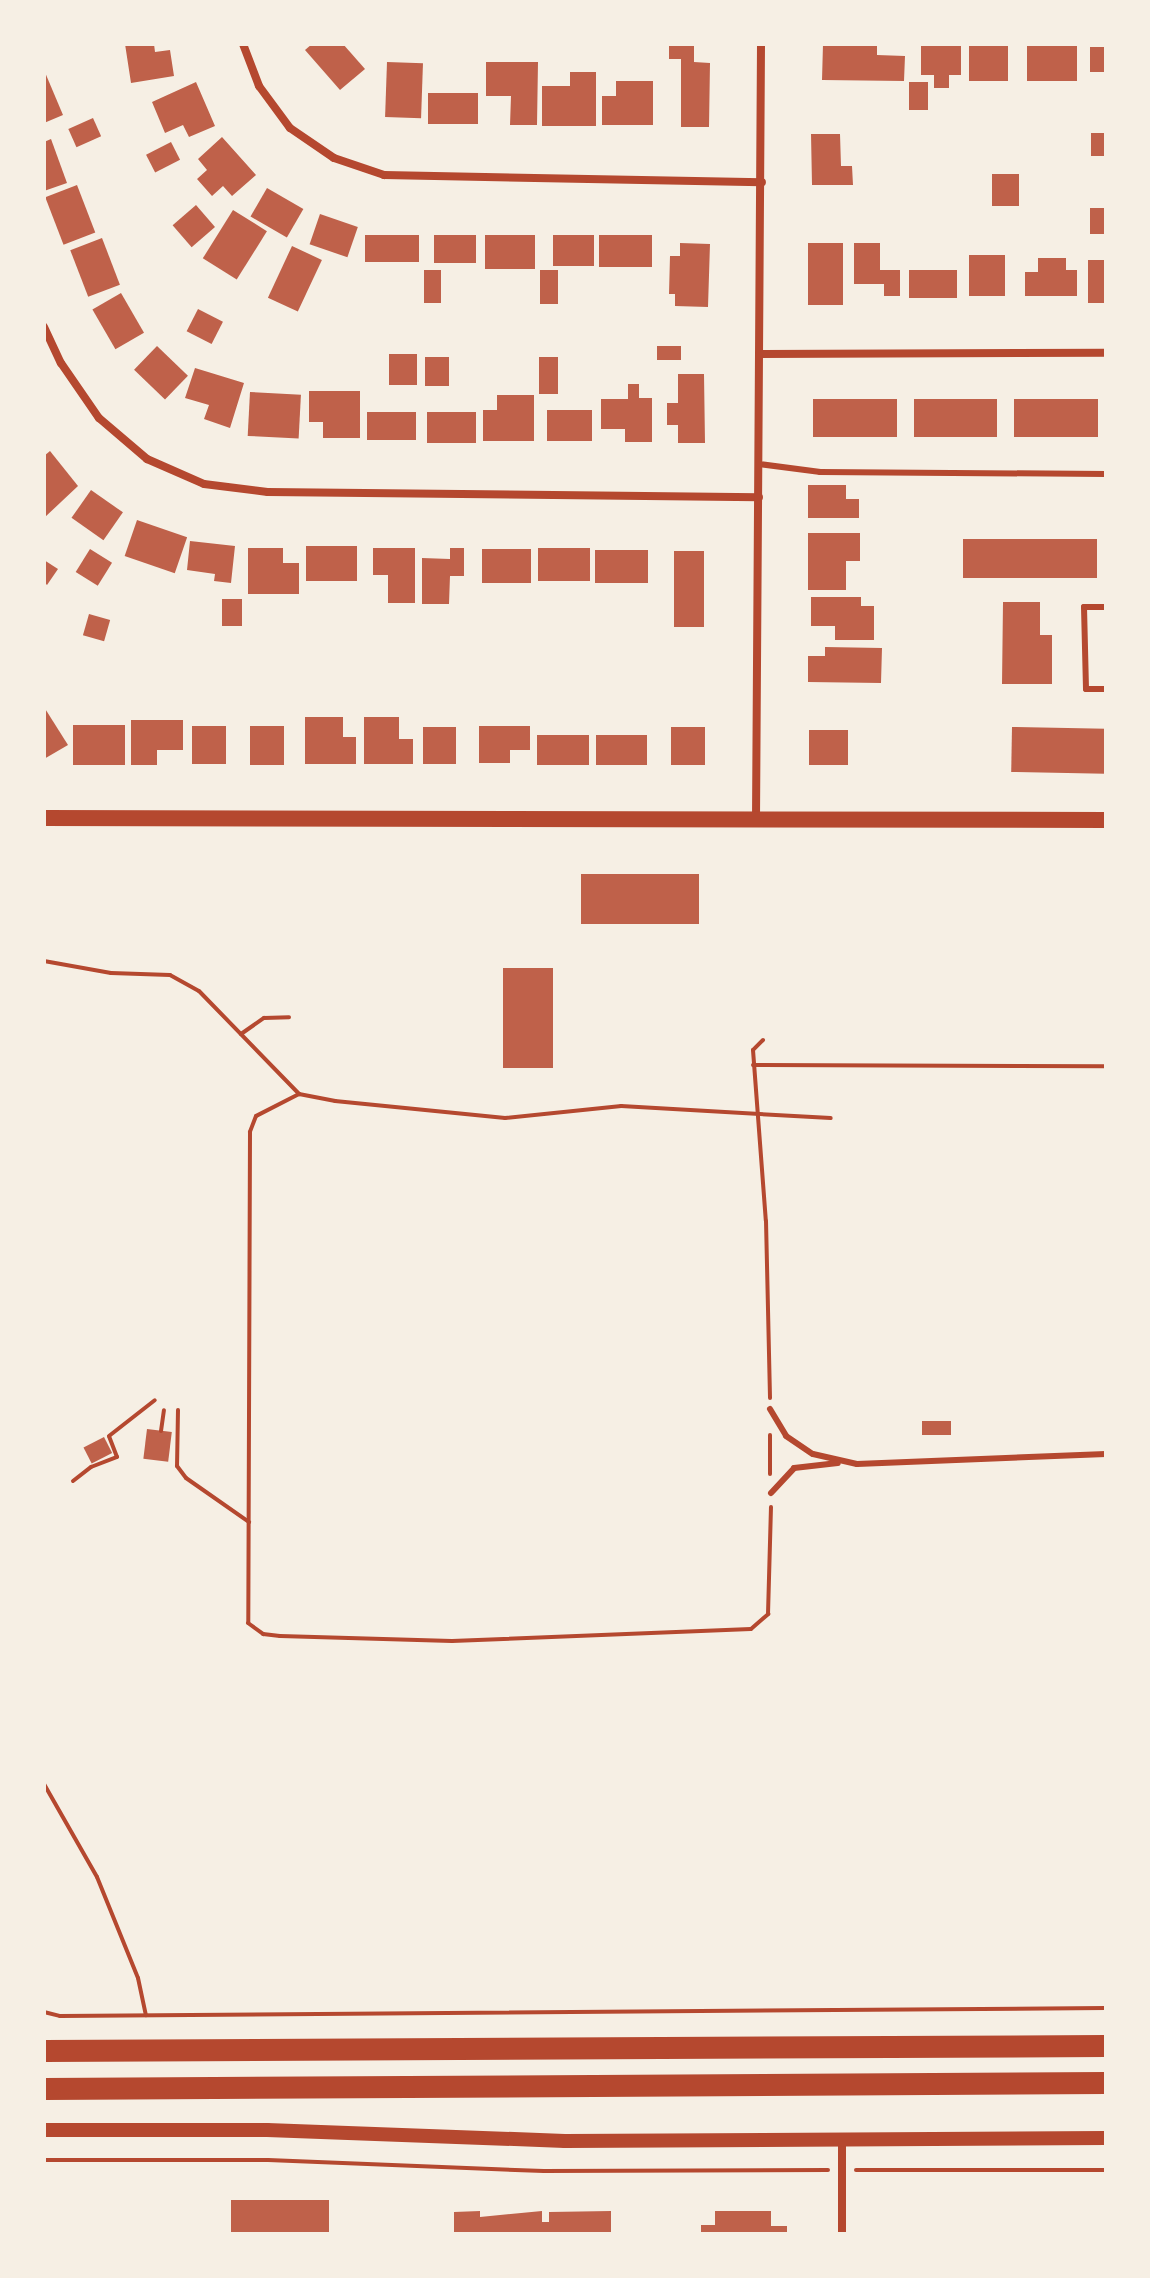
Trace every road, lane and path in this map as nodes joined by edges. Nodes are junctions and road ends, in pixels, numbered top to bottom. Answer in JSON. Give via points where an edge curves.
{"nodes":[{"id":1,"x":243,"y":44,"type":"edge"},
{"id":2,"x":761,"y":44,"type":"edge"},
{"id":3,"x":762,"y":182,"type":"junction"},
{"id":4,"x":44,"y":327,"type":"edge"},
{"id":5,"x":1106,"y":353,"type":"edge"},
{"id":6,"x":759,"y":354,"type":"junction"},
{"id":7,"x":759,"y":464,"type":"junction"},
{"id":8,"x":1106,"y":474,"type":"edge"},
{"id":9,"x":759,"y":497,"type":"junction"},
{"id":10,"x":1106,"y":607,"type":"edge"},
{"id":11,"x":1106,"y":689,"type":"edge"},
{"id":12,"x":44,"y":818,"type":"edge"},
{"id":13,"x":756,"y":819,"type":"junction"},
{"id":14,"x":1106,"y":820,"type":"edge"},
{"id":15,"x":44,"y":961,"type":"edge"},
{"id":16,"x":289,"y":1017,"type":"dead end"},
{"id":17,"x":241,"y":1034,"type":"junction"},
{"id":18,"x":763,"y":1040,"type":"dead end"},
{"id":19,"x":753,"y":1065,"type":"junction"},
{"id":20,"x":1106,"y":1066,"type":"edge"},
{"id":21,"x":299,"y":1094,"type":"junction"},
{"id":22,"x":758,"y":1118,"type":"junction"},
{"id":23,"x":831,"y":1118,"type":"dead end"},
{"id":24,"x":155,"y":1400,"type":"dead end"},
{"id":25,"x":770,"y":1409,"type":"junction"},
{"id":26,"x":164,"y":1410,"type":"dead end"},
{"id":27,"x":178,"y":1410,"type":"dead end"},
{"id":28,"x":161,"y":1431,"type":"dead end"},
{"id":29,"x":1106,"y":1454,"type":"edge"},
{"id":30,"x":857,"y":1464,"type":"junction"},
{"id":31,"x":73,"y":1481,"type":"dead end"},
{"id":32,"x":771,"y":1493,"type":"junction"},
{"id":33,"x":249,"y":1522,"type":"junction"},
{"id":34,"x":44,"y":1784,"type":"edge"},
{"id":35,"x":1106,"y":2008,"type":"edge"},
{"id":36,"x":44,"y":2012,"type":"edge"},
{"id":37,"x":146,"y":2016,"type":"junction"},
{"id":38,"x":1106,"y":2046,"type":"edge"},
{"id":39,"x":44,"y":2051,"type":"edge"},
{"id":40,"x":1106,"y":2083,"type":"edge"},
{"id":41,"x":44,"y":2089,"type":"edge"},
{"id":42,"x":44,"y":2130,"type":"edge"},
{"id":43,"x":1106,"y":2138,"type":"edge"},
{"id":44,"x":842,"y":2140,"type":"junction"},
{"id":45,"x":44,"y":2160,"type":"edge"},
{"id":46,"x":842,"y":2170,"type":"junction"},
{"id":47,"x":1106,"y":2170,"type":"edge"},
{"id":48,"x":842,"y":2234,"type":"edge"}],
"edges":[{"from":1,"to":3,"type":"street","via":[[259,86],[290,128],[334,158],[384,175]]},
{"from":2,"to":3,"type":"street"},
{"from":3,"to":6,"type":"street"},
{"from":4,"to":9,"type":"street","via":[[67,373],[99,418],[147,459],[204,484],[268,492]]},
{"from":5,"to":6,"type":"street"},
{"from":6,"to":7,"type":"street"},
{"from":7,"to":8,"type":"lane","via":[[820,472]]},
{"from":7,"to":9,"type":"street"},
{"from":9,"to":13,"type":"street"},
{"from":10,"to":11,"type":"lane","via":[[1084,607],[1086,689]]},
{"from":12,"to":13,"type":"main road"},
{"from":13,"to":14,"type":"main road"},
{"from":15,"to":17,"type":"path","via":[[111,973],[170,975],[199,991]]},
{"from":16,"to":17,"type":"path","via":[[264,1018]]},
{"from":17,"to":21,"type":"path"},
{"from":18,"to":19,"type":"path","via":[[753,1050]]},
{"from":19,"to":20,"type":"path"},
{"from":19,"to":22,"type":"path"},
{"from":21,"to":22,"type":"path","via":[[505,1118],[621,1106]]},
{"from":21,"to":33,"type":"path","via":[[256,1116],[250,1132]]},
{"from":22,"to":23,"type":"path"},
{"from":22,"to":25,"type":"path"},
{"from":24,"to":31,"type":"path","via":[[109,1436],[117,1457]]},
{"from":25,"to":30,"type":"lane","via":[[786,1436],[813,1454]]},
{"from":25,"to":32,"type":"path"},
{"from":26,"to":28,"type":"path"},
{"from":27,"to":33,"type":"path","via":[[177,1466]]},
{"from":29,"to":30,"type":"lane"},
{"from":30,"to":32,"type":"lane","via":[[808,1464],[785,1474]]},
{"from":32,"to":33,"type":"path","via":[[768,1614],[751,1629],[452,1641],[263,1634],[248,1623]]},
{"from":34,"to":37,"type":"path","via":[[97,1877],[138,1978]]},
{"from":35,"to":37,"type":"path"},
{"from":36,"to":37,"type":"path"},
{"from":38,"to":39,"type":"highway"},
{"from":40,"to":41,"type":"highway"},
{"from":42,"to":44,"type":"street","via":[[299,2130],[565,2141]]},
{"from":43,"to":44,"type":"street"},
{"from":44,"to":46,"type":"street"},
{"from":45,"to":46,"type":"path","via":[[268,2160],[559,2171]]},
{"from":46,"to":47,"type":"path"},
{"from":46,"to":48,"type":"street"}]}
